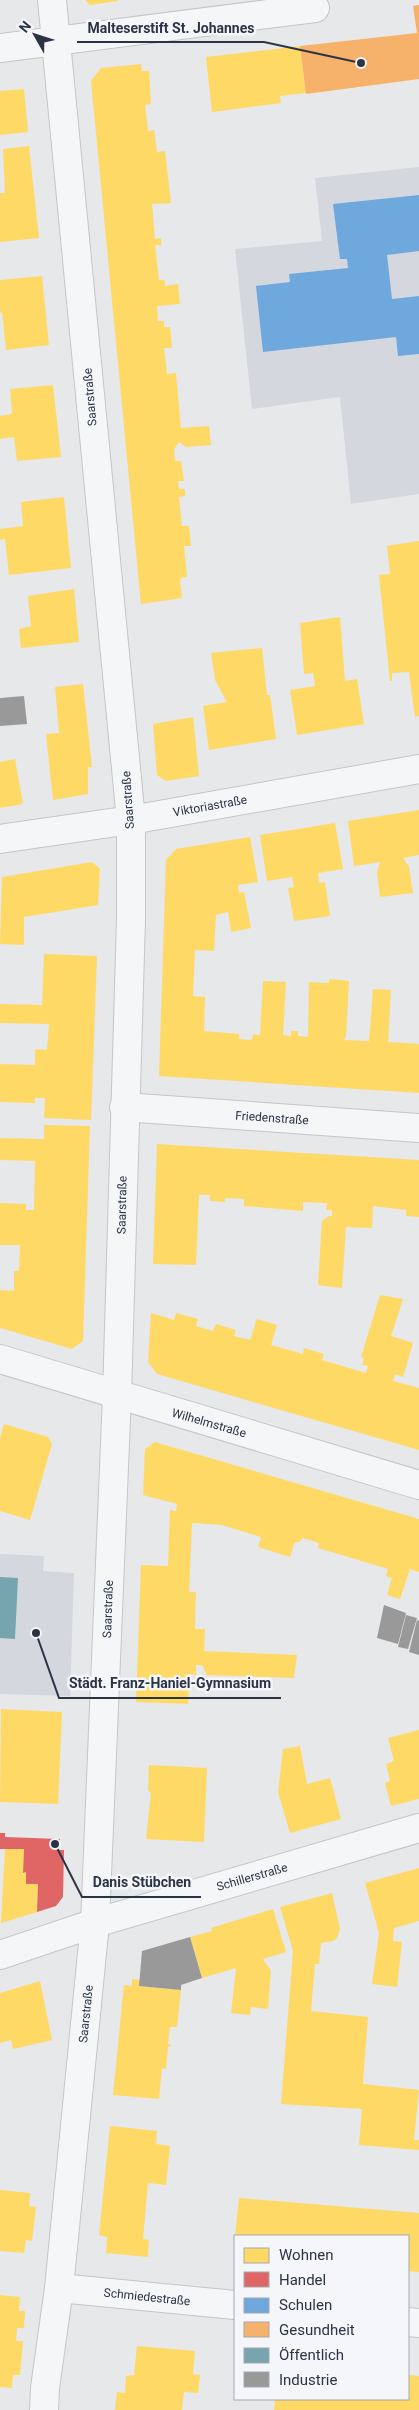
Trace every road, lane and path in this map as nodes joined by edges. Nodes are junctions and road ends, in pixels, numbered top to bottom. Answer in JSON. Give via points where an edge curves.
{"nodes":[{"id":1,"x":52,"y":0,"type":"edge"},
{"id":2,"x":316,"y":8,"type":"dead end"},
{"id":3,"x":56,"y":42,"type":"junction"},
{"id":4,"x":0,"y":48,"type":"edge"},
{"id":5,"x":419,"y":769,"type":"edge"},
{"id":6,"x":130,"y":820,"type":"junction"},
{"id":7,"x":0,"y":839,"type":"edge"},
{"id":8,"x":124,"y":1107,"type":"junction"},
{"id":9,"x":419,"y":1128,"type":"edge"},
{"id":10,"x":0,"y":1359,"type":"edge"},
{"id":11,"x":117,"y":1395,"type":"junction"},
{"id":12,"x":419,"y":1485,"type":"edge"},
{"id":13,"x":419,"y":1828,"type":"edge"},
{"id":14,"x":95,"y":1923,"type":"junction"},
{"id":15,"x":0,"y":1955,"type":"edge"},
{"id":16,"x":60,"y":2288,"type":"junction"},
{"id":17,"x":234,"y":2305,"type":"edge"},
{"id":18,"x":44,"y":2410,"type":"edge"}],
"edges":[{"from":1,"to":3,"type":"street","name":"Saarstraße"},
{"from":2,"to":3,"type":"street"},
{"from":3,"to":4,"type":"street"},
{"from":3,"to":6,"type":"street","name":"Saarstraße"},
{"from":5,"to":6,"type":"street","name":"Viktoriastraße"},
{"from":6,"to":7,"type":"street","name":"Viktoriastraße"},
{"from":6,"to":8,"type":"street","name":"Saarstraße","via":[[131,920]]},
{"from":8,"to":9,"type":"street","name":"Friedenstraße"},
{"from":8,"to":11,"type":"street","name":"Saarstraße"},
{"from":10,"to":11,"type":"street","name":"Wilhelmstraße"},
{"from":11,"to":12,"type":"street","name":"Wilhelmstraße"},
{"from":11,"to":14,"type":"street","name":"Saarstraße"},
{"from":13,"to":14,"type":"street","name":"Schillerstraße"},
{"from":14,"to":15,"type":"street","name":"Schillerstraße"},
{"from":14,"to":16,"type":"street","name":"Saarstraße"},
{"from":16,"to":17,"type":"street","name":"Schmiedestraße"},
{"from":16,"to":18,"type":"street","name":"Saarstraße"}]}
